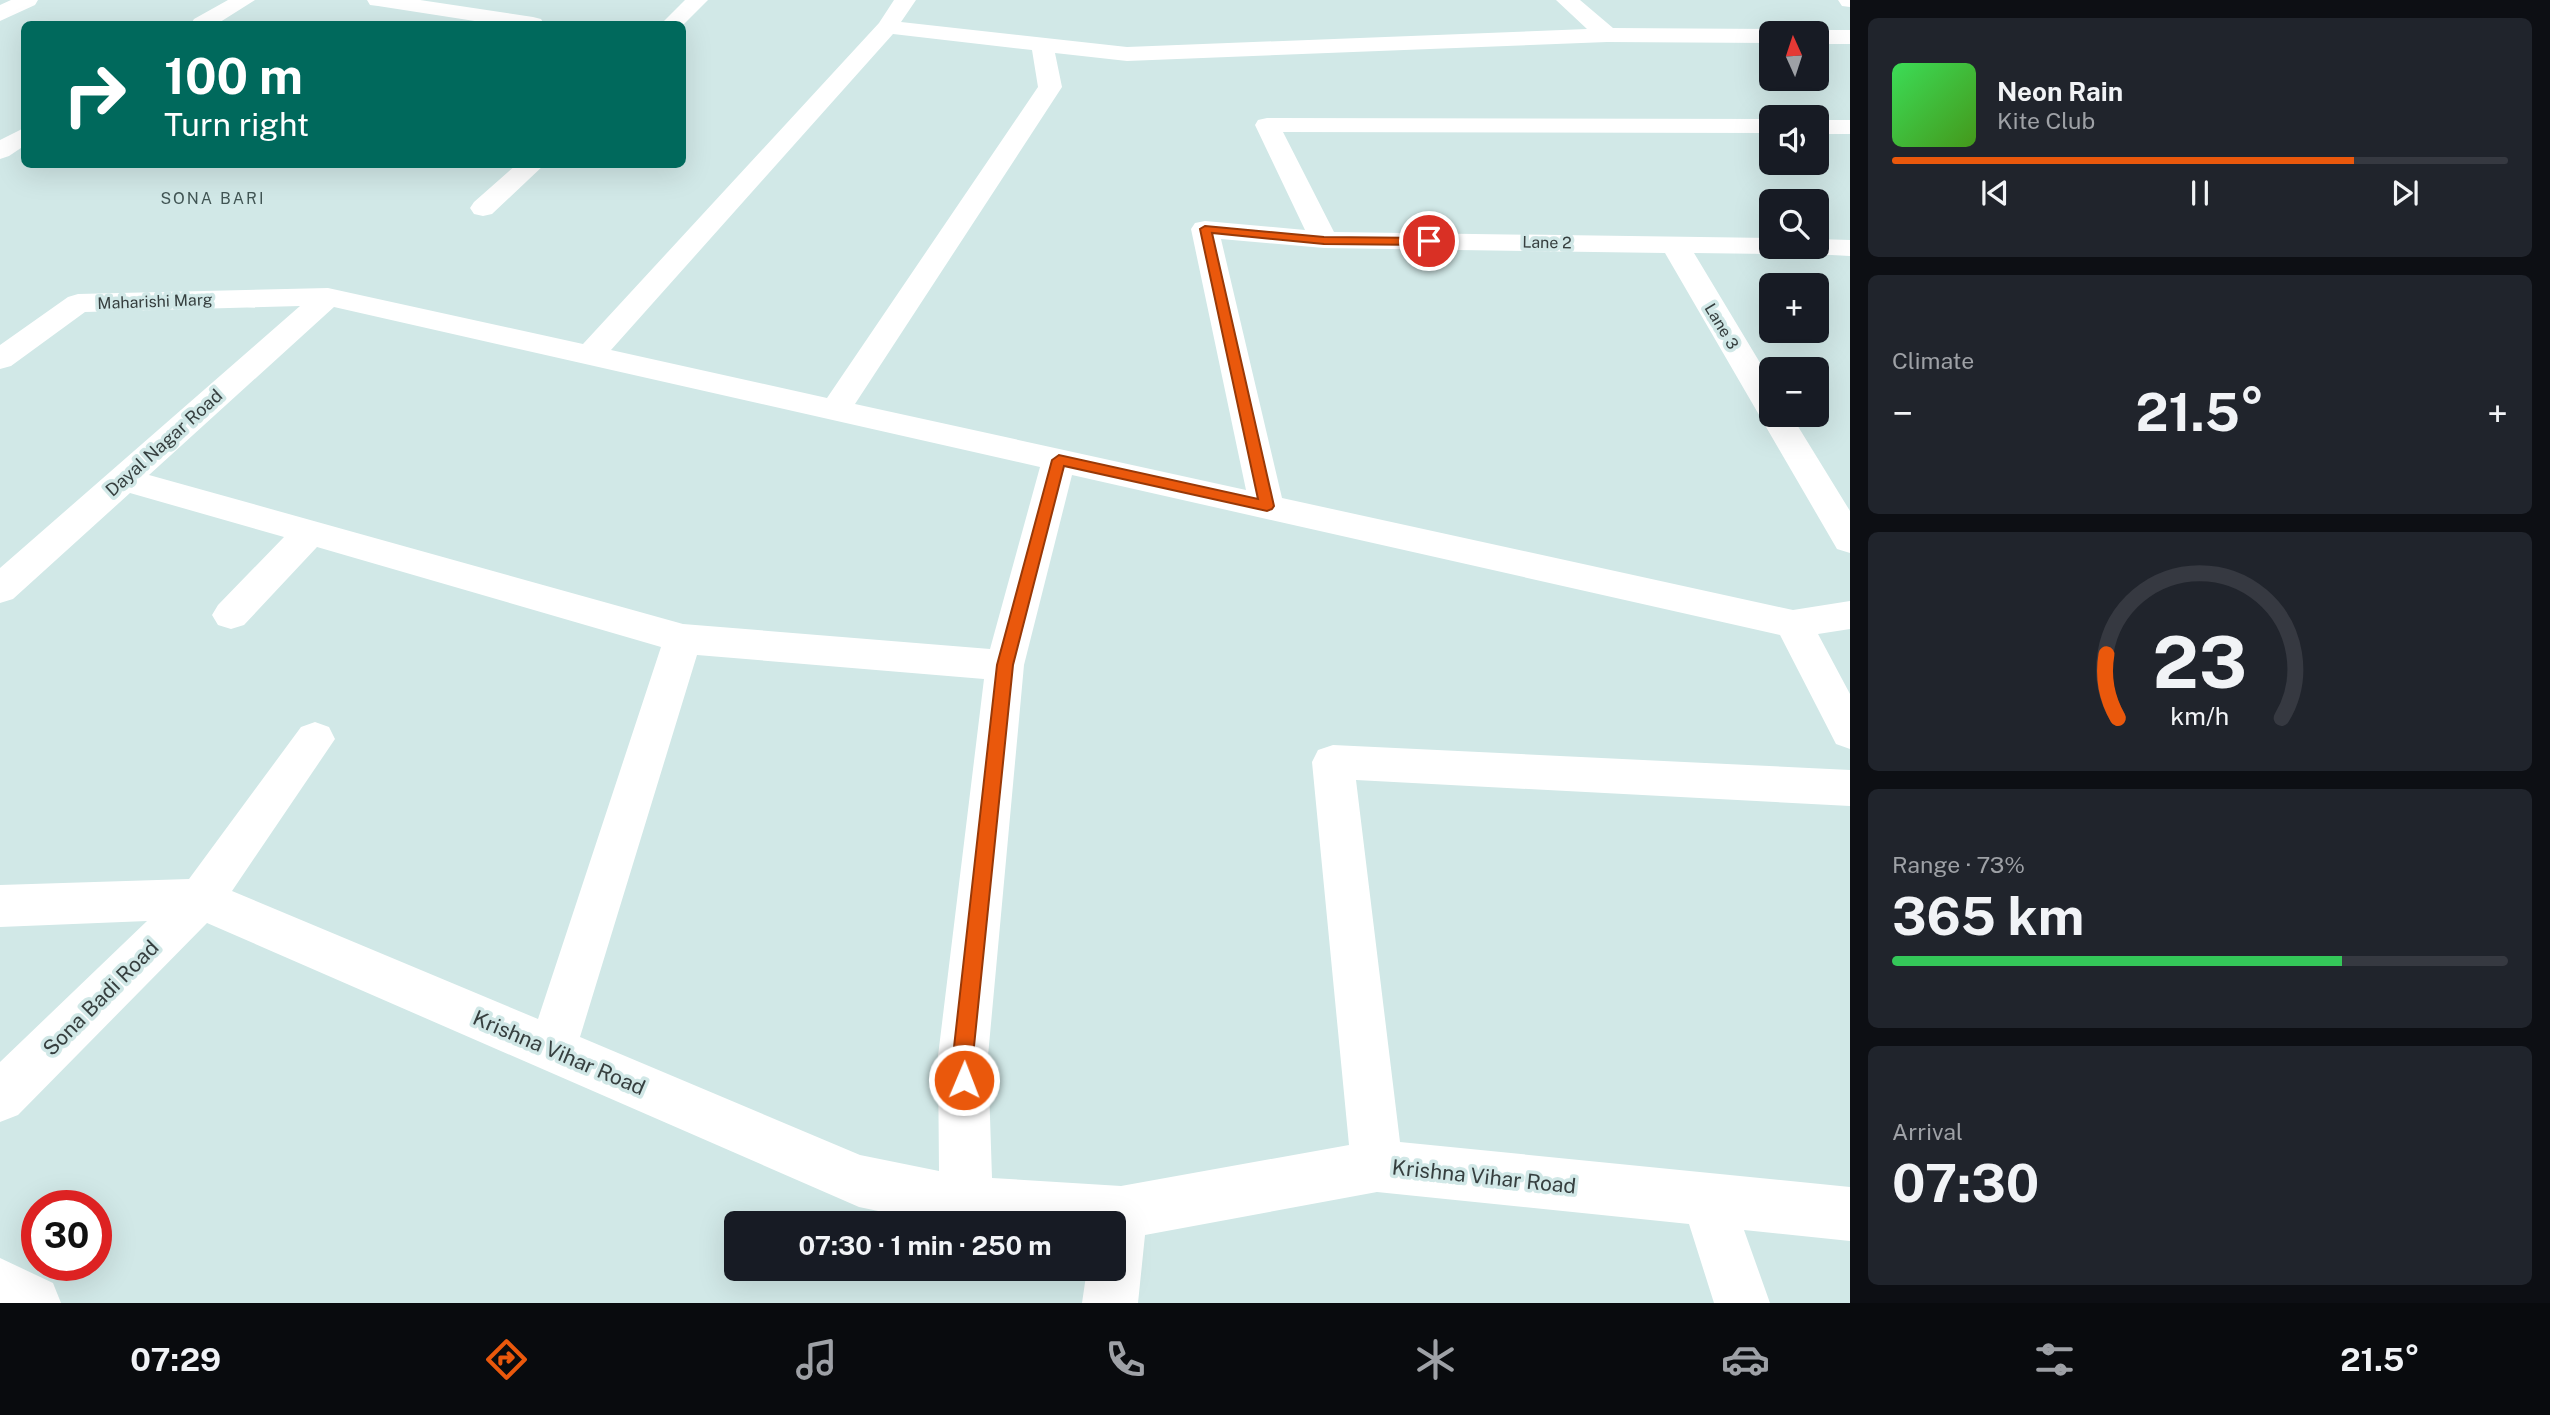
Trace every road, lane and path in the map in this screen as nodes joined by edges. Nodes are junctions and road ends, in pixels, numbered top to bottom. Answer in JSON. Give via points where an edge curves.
{"nodes":[{"id":1,"x":27,"y":0,"type":"edge"},
{"id":2,"x":244,"y":0,"type":"edge"},
{"id":3,"x":378,"y":0,"type":"edge"},
{"id":4,"x":697,"y":0,"type":"edge"},
{"id":5,"x":905,"y":0,"type":"edge"},
{"id":6,"x":1567,"y":0,"type":"edge"},
{"id":7,"x":0,"y":14,"type":"edge"},
{"id":8,"x":207,"y":21,"type":"edge"},
{"id":9,"x":514,"y":21,"type":"edge"},
{"id":10,"x":675,"y":21,"type":"edge"},
{"id":11,"x":887,"y":27,"type":"junction"},
{"id":12,"x":1607,"y":35,"type":"junction"},
{"id":13,"x":1759,"y":36,"type":"edge"},
{"id":14,"x":1829,"y":37,"type":"edge"},
{"id":15,"x":1850,"y":37,"type":"edge"},
{"id":16,"x":1042,"y":45,"type":"junction"},
{"id":17,"x":1759,"y":127,"type":"edge"},
{"id":18,"x":1829,"y":127,"type":"edge"},
{"id":19,"x":1850,"y":127,"type":"edge"},
{"id":20,"x":21,"y":137,"type":"edge"},
{"id":21,"x":0,"y":150,"type":"edge"},
{"id":22,"x":528,"y":168,"type":"edge"},
{"id":23,"x":483,"y":208,"type":"dead end"},
{"id":24,"x":1324,"y":240,"type":"junction"},
{"id":25,"x":1674,"y":244,"type":"junction"},
{"id":26,"x":1759,"y":246,"type":"edge"},
{"id":27,"x":1829,"y":249,"type":"edge"},
{"id":28,"x":1848,"y":250,"type":"edge"},
{"id":29,"x":328,"y":296,"type":"junction"},
{"id":30,"x":590,"y":355,"type":"junction"},
{"id":31,"x":0,"y":359,"type":"edge"},
{"id":32,"x":1759,"y":387,"type":"edge"},
{"id":33,"x":835,"y":410,"type":"junction"},
{"id":34,"x":1782,"y":427,"type":"edge"},
{"id":35,"x":1059,"y":460,"type":"junction"},
{"id":36,"x":124,"y":479,"type":"junction"},
{"id":37,"x":1267,"y":506,"type":"junction"},
{"id":38,"x":310,"y":532,"type":"junction"},
{"id":39,"x":1850,"y":540,"type":"edge"},
{"id":40,"x":0,"y":589,"type":"edge"},
{"id":41,"x":231,"y":615,"type":"dead end"},
{"id":42,"x":1850,"y":615,"type":"edge"},
{"id":43,"x":1793,"y":624,"type":"junction"},
{"id":44,"x":683,"y":639,"type":"junction"},
{"id":45,"x":1005,"y":665,"type":"junction"},
{"id":46,"x":1850,"y":732,"type":"edge"},
{"id":47,"x":315,"y":739,"type":"dead end"},
{"id":48,"x":1850,"y":788,"type":"edge"},
{"id":49,"x":201,"y":899,"type":"junction"},
{"id":50,"x":0,"y":906,"type":"edge"},
{"id":51,"x":552,"y":1050,"type":"junction"},
{"id":52,"x":0,"y":1097,"type":"edge"},
{"id":53,"x":1377,"y":1166,"type":"junction"},
{"id":54,"x":1707,"y":1199,"type":"junction"},
{"id":55,"x":966,"y":1203,"type":"junction"},
{"id":56,"x":1001,"y":1211,"type":"edge"},
{"id":57,"x":1850,"y":1214,"type":"edge"},
{"id":58,"x":1126,"y":1236,"type":"edge"},
{"id":59,"x":1113,"y":1281,"type":"edge"},
{"id":60,"x":0,"y":1286,"type":"edge"},
{"id":61,"x":33,"y":1303,"type":"edge"},
{"id":62,"x":1110,"y":1303,"type":"edge"},
{"id":63,"x":1742,"y":1303,"type":"edge"}],
"edges":[{"from":1,"to":7,"type":"street"},
{"from":2,"to":8,"type":"street"},
{"from":3,"to":9,"type":"street"},
{"from":4,"to":10,"type":"street"},
{"from":5,"to":11,"type":"street"},
{"from":6,"to":12,"type":"street"},
{"from":11,"to":16,"type":"street"},
{"from":11,"to":30,"type":"street"},
{"from":12,"to":13,"type":"street"},
{"from":12,"to":16,"type":"street","via":[[1127,54]]},
{"from":14,"to":15,"type":"street"},
{"from":16,"to":33,"type":"street","via":[[1050,87]]},
{"from":17,"to":24,"type":"street","via":[[1267,124]]},
{"from":18,"to":19,"type":"street"},
{"from":20,"to":21,"type":"street"},
{"from":22,"to":23,"type":"street"},
{"from":24,"to":25,"type":"street","name":"Lane 2"},
{"from":24,"to":37,"type":"street","name":"Lane 2","via":[[1205,229]]},
{"from":25,"to":26,"type":"street","name":"Lane 2"},
{"from":25,"to":32,"type":"street","name":"Lane 3"},
{"from":27,"to":28,"type":"street"},
{"from":29,"to":30,"type":"street","name":"Maharishi Marg"},
{"from":29,"to":31,"type":"street","name":"Maharishi Marg","via":[[78,303]]},
{"from":29,"to":36,"type":"street","name":"Dayal Nagar Road"},
{"from":30,"to":33,"type":"street","name":"Maharishi Marg"},
{"from":33,"to":35,"type":"street","name":"Maharishi Marg"},
{"from":34,"to":39,"type":"street"},
{"from":35,"to":37,"type":"street","name":"Maharishi Marg"},
{"from":35,"to":45,"type":"street"},
{"from":36,"to":38,"type":"street"},
{"from":36,"to":40,"type":"street","name":"Dayal Nagar Road"},
{"from":37,"to":43,"type":"street","name":"Maharishi Marg"},
{"from":38,"to":41,"type":"street"},
{"from":38,"to":44,"type":"street"},
{"from":42,"to":43,"type":"street"},
{"from":43,"to":46,"type":"street"},
{"from":44,"to":45,"type":"street"},
{"from":44,"to":51,"type":"street"},
{"from":45,"to":55,"type":"street","via":[[963,1056]]},
{"from":47,"to":49,"type":"street","name":"Sona Badi Road"},
{"from":48,"to":53,"type":"street","via":[[1333,762]]},
{"from":49,"to":50,"type":"street","name":"Krishna Vihar Road"},
{"from":49,"to":51,"type":"street","name":"Krishna Vihar Road"},
{"from":49,"to":52,"type":"street","name":"Sona Badi Road"},
{"from":51,"to":55,"type":"street","name":"Krishna Vihar Road","via":[[859,1181]]},
{"from":53,"to":54,"type":"street","name":"Krishna Vihar Road"},
{"from":53,"to":58,"type":"street","name":"Krishna Vihar Road"},
{"from":54,"to":57,"type":"street","name":"Krishna Vihar Road"},
{"from":54,"to":63,"type":"street"},
{"from":55,"to":56,"type":"street","name":"Krishna Vihar Road"},
{"from":59,"to":62,"type":"street"},
{"from":60,"to":61,"type":"street"}]}
